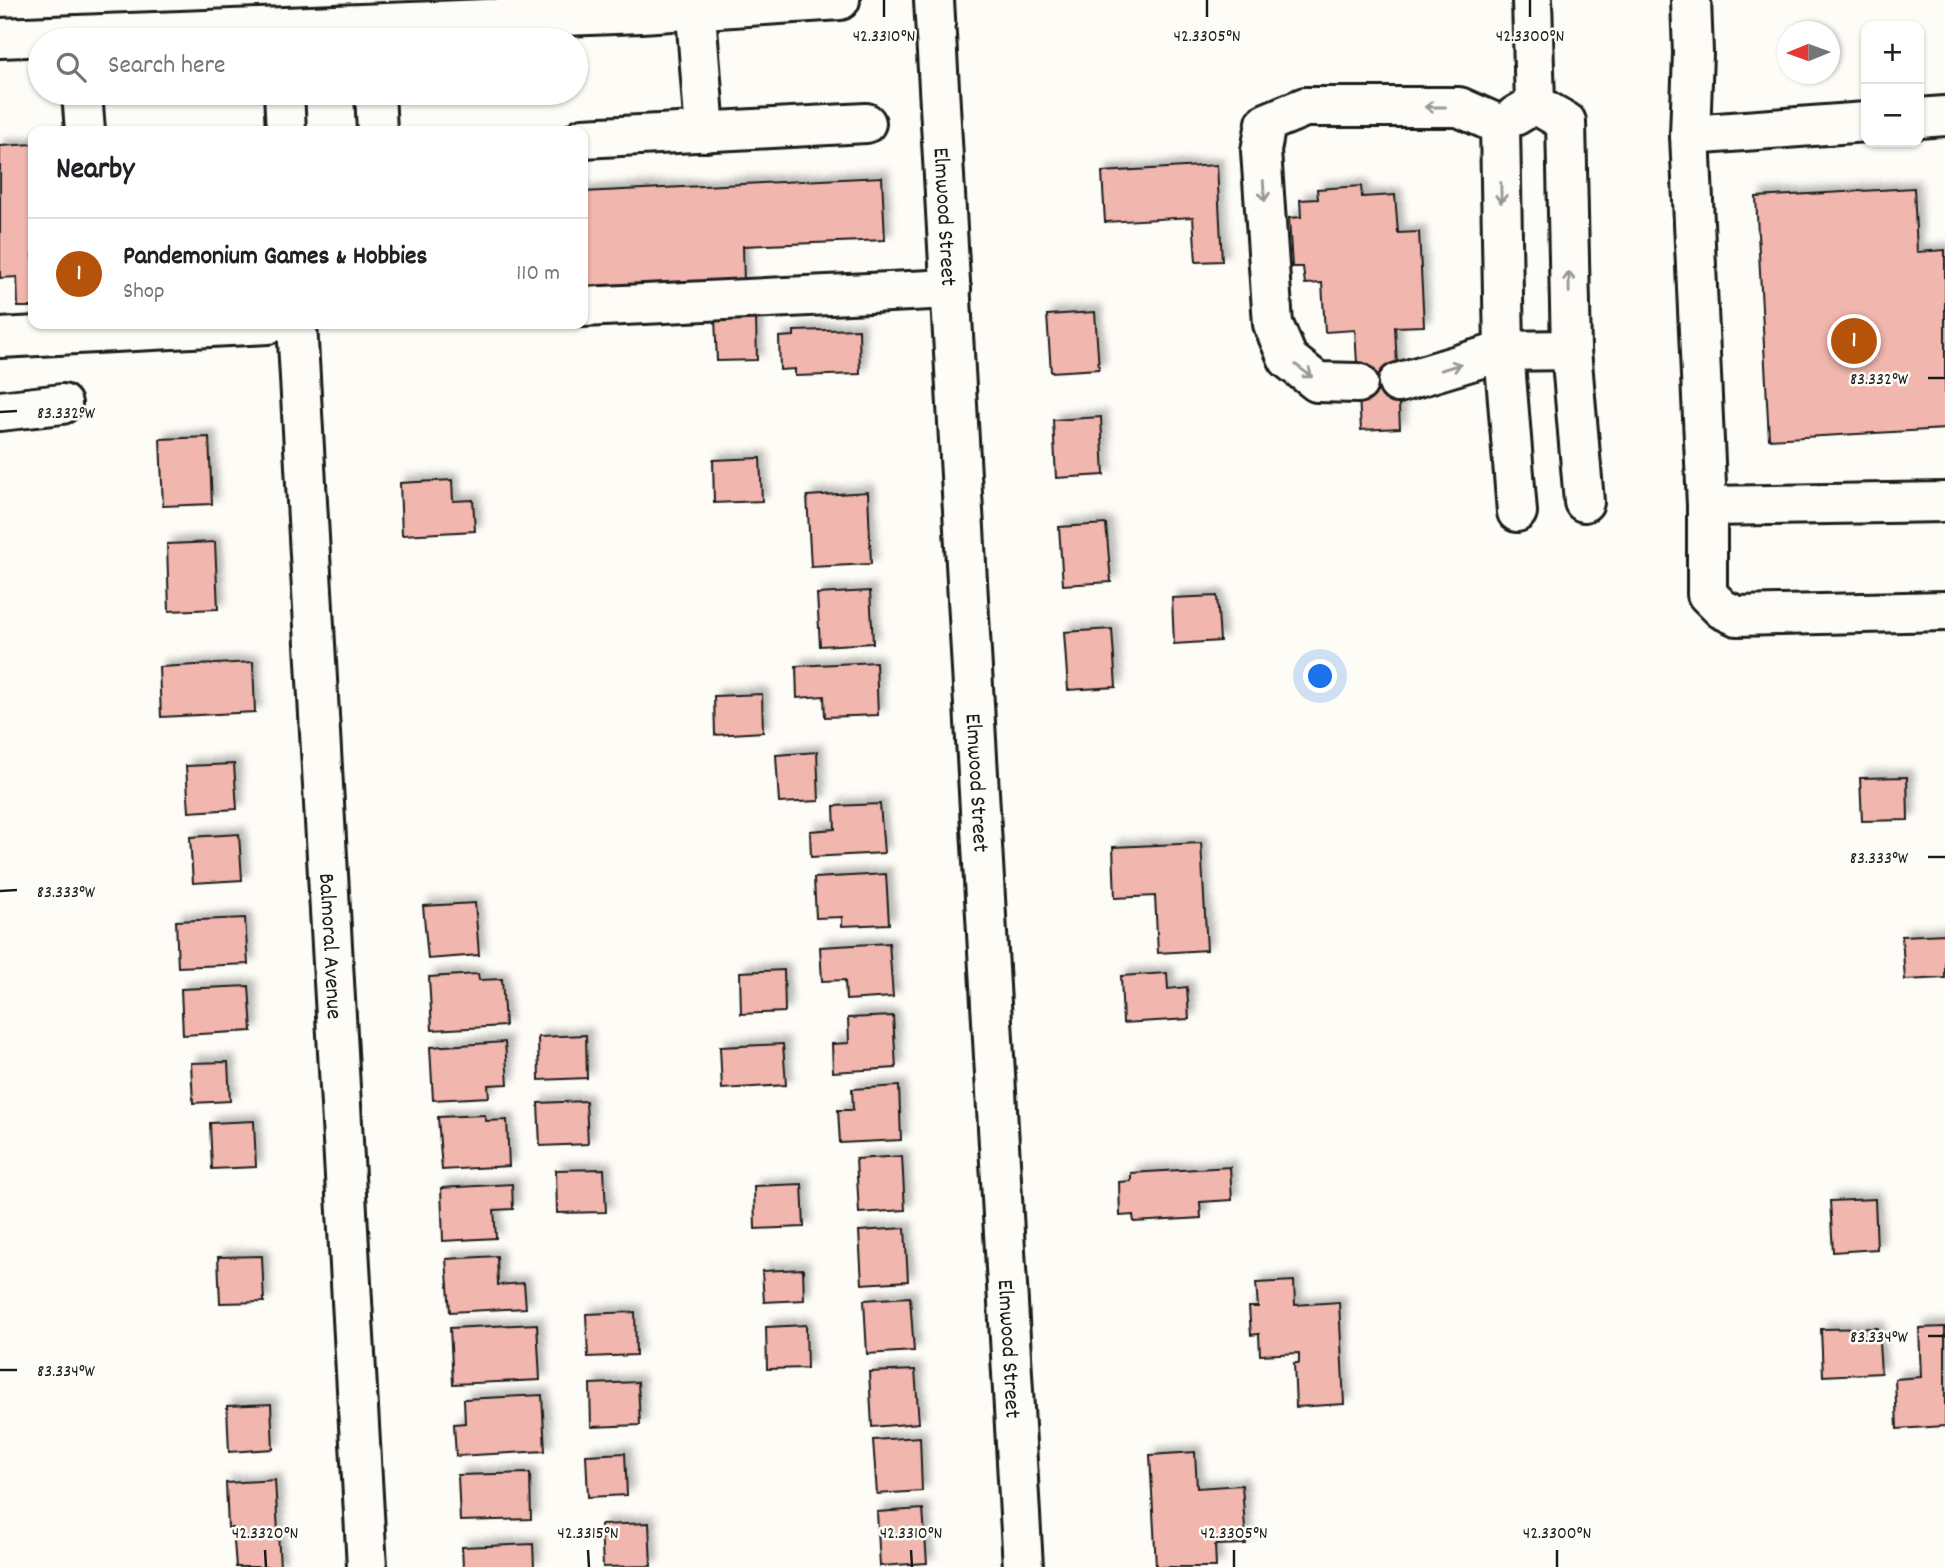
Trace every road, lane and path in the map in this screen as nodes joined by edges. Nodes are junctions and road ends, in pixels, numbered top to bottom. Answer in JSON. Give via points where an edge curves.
{"nodes":[{"id":1,"x":840,"y":0,"type":"edge"},
{"id":2,"x":934,"y":0,"type":"edge"},
{"id":3,"x":1532,"y":0,"type":"edge"},
{"id":4,"x":1691,"y":0,"type":"edge"},
{"id":5,"x":695,"y":5,"type":"edge"},
{"id":6,"x":357,"y":22,"type":"edge"},
{"id":7,"x":319,"y":28,"type":"edge"},
{"id":8,"x":0,"y":38,"type":"edge"},
{"id":9,"x":28,"y":38,"type":"edge"},
{"id":10,"x":83,"y":105,"type":"edge"},
{"id":11,"x":285,"y":105,"type":"edge"},
{"id":12,"x":376,"y":105,"type":"edge"},
{"id":13,"x":1551,"y":113,"type":"junction"},
{"id":14,"x":1945,"y":116,"type":"edge"},
{"id":15,"x":1924,"y":118,"type":"edge"},
{"id":16,"x":1861,"y":122,"type":"edge"},
{"id":17,"x":866,"y":123,"type":"dead end"},
{"id":18,"x":1500,"y":125,"type":"junction"},
{"id":19,"x":85,"y":126,"type":"edge"},
{"id":20,"x":286,"y":126,"type":"edge"},
{"id":21,"x":377,"y":126,"type":"edge"},
{"id":22,"x":705,"y":132,"type":"junction"},
{"id":23,"x":1690,"y":135,"type":"junction"},
{"id":24,"x":588,"y":138,"type":"edge"},
{"id":25,"x":951,"y":289,"type":"junction"},
{"id":26,"x":588,"y":307,"type":"edge"},
{"id":27,"x":86,"y":329,"type":"edge"},
{"id":28,"x":297,"y":329,"type":"edge"},
{"id":29,"x":0,"y":338,"type":"edge"},
{"id":30,"x":1571,"y":350,"type":"junction"},
{"id":31,"x":1504,"y":351,"type":"junction"},
{"id":32,"x":1358,"y":383,"type":"dead end"},
{"id":33,"x":1398,"y":383,"type":"dead end"},
{"id":34,"x":62,"y":404,"type":"dead end"},
{"id":35,"x":0,"y":411,"type":"edge"},
{"id":36,"x":1584,"y":502,"type":"dead end"},
{"id":37,"x":1945,"y":502,"type":"edge"},
{"id":38,"x":1707,"y":506,"type":"junction"},
{"id":39,"x":1517,"y":512,"type":"dead end"},
{"id":40,"x":1945,"y":611,"type":"edge"},
{"id":41,"x":368,"y":1567,"type":"edge"},
{"id":42,"x":1023,"y":1567,"type":"edge"}],
"edges":[{"from":1,"to":5,"type":"street"},
{"from":2,"to":25,"type":"street","name":"Elmwood Street"},
{"from":3,"to":13,"type":"street"},
{"from":4,"to":23,"type":"street"},
{"from":5,"to":6,"type":"street"},
{"from":5,"to":22,"type":"street"},
{"from":6,"to":7,"type":"street"},
{"from":8,"to":9,"type":"street"},
{"from":10,"to":19,"type":"street"},
{"from":11,"to":20,"type":"street"},
{"from":12,"to":21,"type":"street"},
{"from":13,"to":18,"type":"street"},
{"from":30,"to":13,"type":"street","one_way":true},
{"from":14,"to":15,"type":"street"},
{"from":16,"to":23,"type":"street"},
{"from":17,"to":22,"type":"street"},
{"from":18,"to":31,"type":"street","one_way":true},
{"from":18,"to":32,"type":"street","one_way":true,"via":[[1459,107],[1305,107],[1266,123],[1261,151],[1273,324],[1287,359],[1317,382]]},
{"from":22,"to":24,"type":"street"},
{"from":23,"to":38,"type":"street"},
{"from":25,"to":26,"type":"street"},
{"from":25,"to":42,"type":"street","name":"Elmwood Street"},
{"from":27,"to":29,"type":"street"},
{"from":28,"to":41,"type":"street","name":"Balmoral Avenue"},
{"from":30,"to":31,"type":"street"},
{"from":30,"to":36,"type":"street"},
{"from":33,"to":31,"type":"street","one_way":true},
{"from":31,"to":39,"type":"street"},
{"from":34,"to":35,"type":"street"},
{"from":37,"to":38,"type":"street"},
{"from":38,"to":40,"type":"street","via":[[1707,594],[1737,616]]}]}
